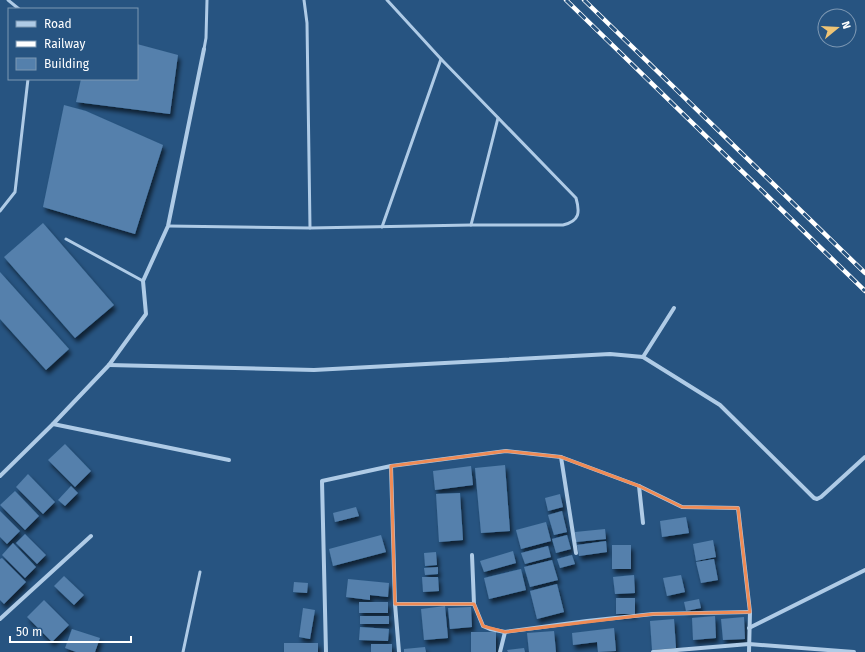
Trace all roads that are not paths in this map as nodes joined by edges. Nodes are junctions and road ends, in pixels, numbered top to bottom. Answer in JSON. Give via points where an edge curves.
{"nodes":[{"id":1,"x":8,"y":0,"type":"edge"},
{"id":2,"x":207,"y":0,"type":"edge"},
{"id":3,"x":304,"y":0,"type":"edge"},
{"id":4,"x":387,"y":0,"type":"edge"},
{"id":5,"x":18,"y":8,"type":"edge"},
{"id":6,"x":204,"y":49,"type":"joint"},
{"id":7,"x":441,"y":59,"type":"junction"},
{"id":8,"x":28,"y":80,"type":"edge"},
{"id":9,"x":498,"y":118,"type":"junction"},
{"id":10,"x":0,"y":211,"type":"edge"},
{"id":11,"x":471,"y":225,"type":"junction"},
{"id":12,"x":168,"y":226,"type":"junction"},
{"id":13,"x":382,"y":227,"type":"junction"},
{"id":14,"x":310,"y":228,"type":"junction"},
{"id":15,"x":66,"y":239,"type":"dead end"},
{"id":16,"x":143,"y":281,"type":"junction"},
{"id":17,"x":674,"y":308,"type":"dead end"},
{"id":18,"x":644,"y":357,"type":"junction"},
{"id":19,"x":109,"y":365,"type":"junction"},
{"id":20,"x":53,"y":424,"type":"junction"},
{"id":21,"x":561,"y":457,"type":"junction"},
{"id":22,"x":865,"y":457,"type":"edge"},
{"id":23,"x":229,"y":460,"type":"dead end"},
{"id":24,"x":391,"y":466,"type":"junction"},
{"id":25,"x":0,"y":476,"type":"edge"},
{"id":26,"x":639,"y":486,"type":"junction"},
{"id":27,"x":643,"y":523,"type":"dead end"},
{"id":28,"x":91,"y":536,"type":"dead end"},
{"id":29,"x":576,"y":553,"type":"dead end"},
{"id":30,"x":472,"y":555,"type":"dead end"},
{"id":31,"x":865,"y":570,"type":"edge"},
{"id":32,"x":200,"y":572,"type":"dead end"},
{"id":33,"x":395,"y":604,"type":"junction"},
{"id":34,"x":474,"y":604,"type":"junction"},
{"id":35,"x":750,"y":612,"type":"junction"},
{"id":36,"x":0,"y":619,"type":"edge"},
{"id":37,"x":749,"y":628,"type":"junction"},
{"id":38,"x":505,"y":632,"type":"junction"},
{"id":39,"x":749,"y":644,"type":"junction"},
{"id":40,"x":183,"y":652,"type":"edge"},
{"id":41,"x":326,"y":652,"type":"edge"},
{"id":42,"x":399,"y":652,"type":"edge"},
{"id":43,"x":500,"y":652,"type":"edge"},
{"id":44,"x":653,"y":652,"type":"edge"},
{"id":45,"x":748,"y":652,"type":"edge"},
{"id":46,"x":842,"y":652,"type":"edge"},
{"id":47,"x":854,"y":652,"type":"edge"}],
"edges":[{"from":1,"to":5,"type":"lane"},
{"from":2,"to":6,"type":"lane"},
{"from":3,"to":14,"type":"lane","via":[[307,23]]},
{"from":4,"to":7,"type":"lane"},
{"from":6,"to":12,"type":"street"},
{"from":7,"to":9,"type":"lane"},
{"from":7,"to":13,"type":"lane"},
{"from":8,"to":10,"type":"lane","via":[[15,192]]},
{"from":9,"to":11,"type":"lane"},
{"from":9,"to":11,"type":"lane","via":[[576,198],[579,209],[575,220],[563,225]]},
{"from":11,"to":13,"type":"lane"},
{"from":12,"to":14,"type":"lane"},
{"from":12,"to":16,"type":"street"},
{"from":13,"to":14,"type":"lane"},
{"from":15,"to":16,"type":"lane"},
{"from":16,"to":19,"type":"street","via":[[146,314]]},
{"from":17,"to":18,"type":"street"},
{"from":18,"to":19,"type":"street","via":[[610,354],[314,370]]},
{"from":18,"to":22,"type":"street","via":[[720,405],[814,498],[821,497]]},
{"from":19,"to":20,"type":"street"},
{"from":20,"to":23,"type":"street"},
{"from":20,"to":25,"type":"street"},
{"from":21,"to":24,"type":"street","via":[[506,451]]},
{"from":21,"to":26,"type":"street"},
{"from":21,"to":29,"type":"street"},
{"from":24,"to":33,"type":"street"},
{"from":24,"to":41,"type":"street","via":[[322,481]]},
{"from":26,"to":27,"type":"street"},
{"from":26,"to":35,"type":"street","via":[[682,507],[738,508]]},
{"from":28,"to":36,"type":"street"},
{"from":30,"to":34,"type":"street"},
{"from":31,"to":37,"type":"street"},
{"from":32,"to":40,"type":"lane"},
{"from":33,"to":34,"type":"street"},
{"from":33,"to":42,"type":"street"},
{"from":34,"to":38,"type":"street","via":[[483,626]]},
{"from":35,"to":37,"type":"street"},
{"from":35,"to":38,"type":"street","via":[[652,614]]},
{"from":37,"to":39,"type":"street"},
{"from":38,"to":43,"type":"street"},
{"from":39,"to":44,"type":"street"},
{"from":39,"to":45,"type":"street"},
{"from":39,"to":46,"type":"street"},
{"from":46,"to":47,"type":"street"}]}
